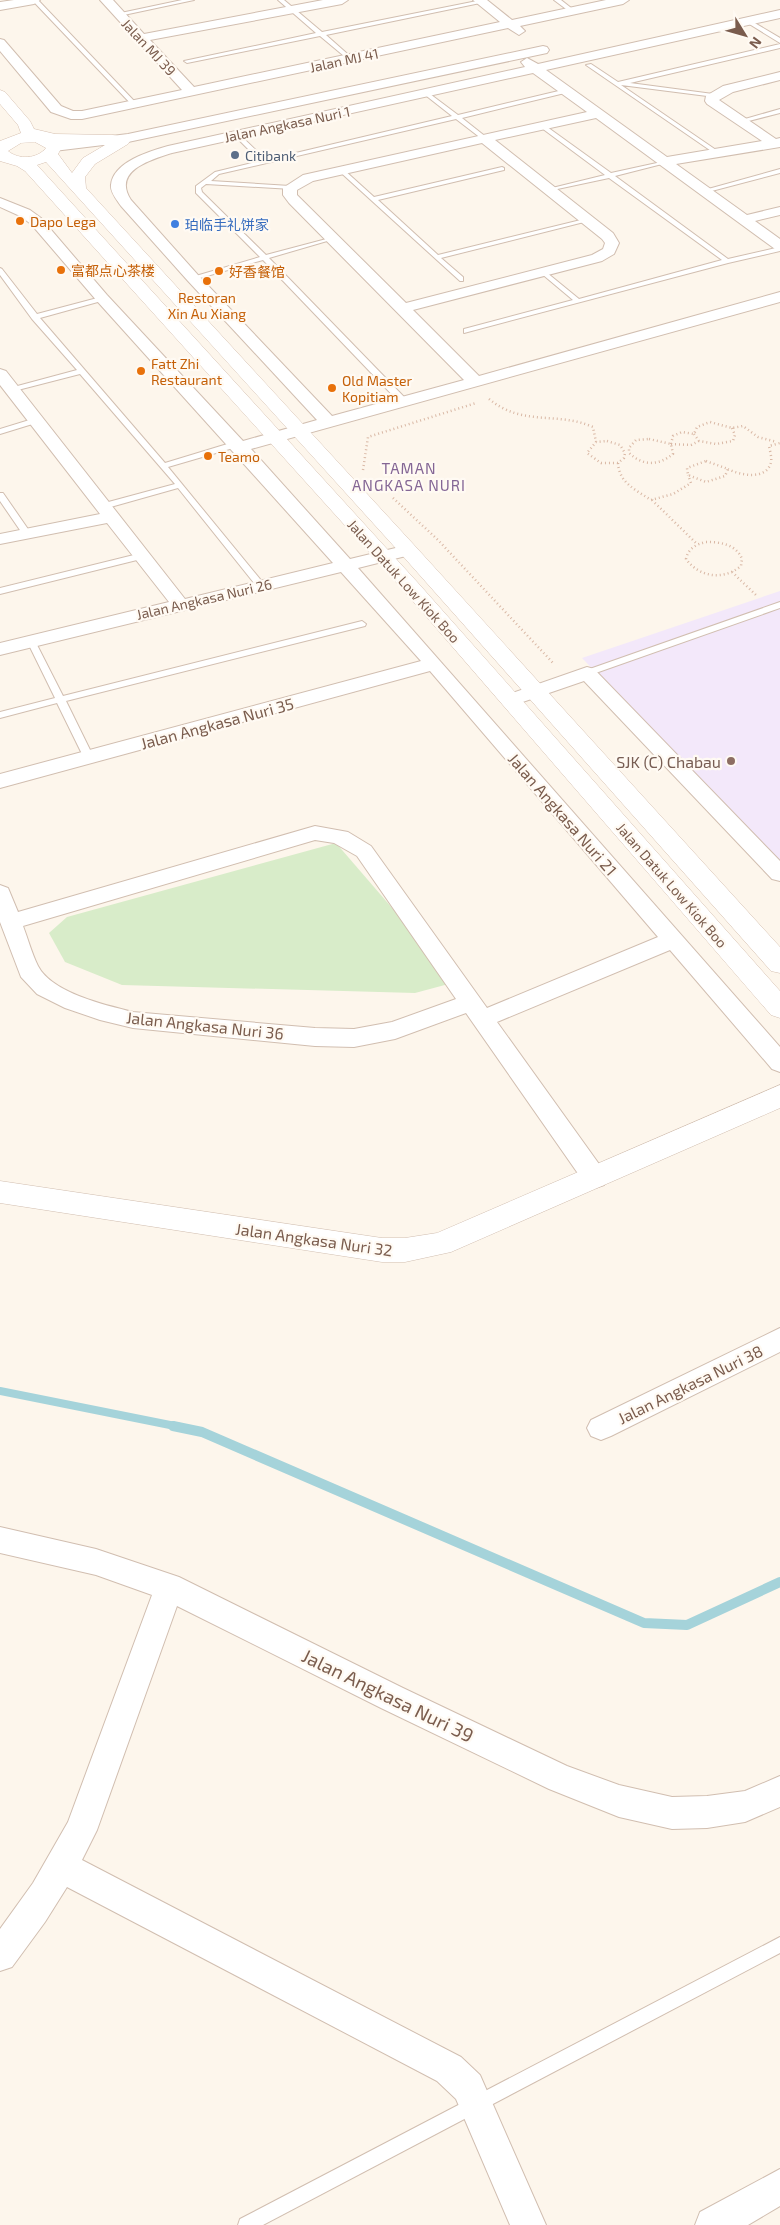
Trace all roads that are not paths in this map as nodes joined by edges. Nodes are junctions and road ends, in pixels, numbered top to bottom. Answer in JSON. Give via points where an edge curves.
{"nodes":[{"id":1,"x":34,"y":0,"type":"edge"},
{"id":2,"x":106,"y":0,"type":"edge"},
{"id":3,"x":192,"y":0,"type":"edge"},
{"id":4,"x":281,"y":0,"type":"edge"},
{"id":5,"x":342,"y":0,"type":"edge"},
{"id":6,"x":557,"y":0,"type":"edge"},
{"id":7,"x":623,"y":0,"type":"edge"},
{"id":8,"x":480,"y":1,"type":"edge"},
{"id":9,"x":0,"y":6,"type":"edge"},
{"id":10,"x":292,"y":9,"type":"junction"},
{"id":11,"x":572,"y":11,"type":"junction"},
{"id":12,"x":119,"y":14,"type":"junction"},
{"id":13,"x":780,"y":14,"type":"edge"},
{"id":14,"x":748,"y":21,"type":"junction"},
{"id":15,"x":510,"y":25,"type":"junction"},
{"id":16,"x":320,"y":34,"type":"junction"},
{"id":17,"x":140,"y":38,"type":"junction"},
{"id":18,"x":780,"y":41,"type":"edge"},
{"id":19,"x":0,"y":43,"type":"edge"},
{"id":20,"x":780,"y":46,"type":"edge"},
{"id":21,"x":518,"y":56,"type":"junction"},
{"id":22,"x":350,"y":59,"type":"junction"},
{"id":23,"x":187,"y":61,"type":"dead end"},
{"id":24,"x":588,"y":65,"type":"dead end"},
{"id":25,"x":535,"y":68,"type":"junction"},
{"id":26,"x":780,"y":76,"type":"edge"},
{"id":27,"x":618,"y":84,"type":"junction"},
{"id":28,"x":567,"y":91,"type":"junction"},
{"id":29,"x":192,"y":93,"type":"junction"},
{"id":30,"x":426,"y":93,"type":"junction"},
{"id":31,"x":0,"y":95,"type":"edge"},
{"id":32,"x":713,"y":96,"type":"junction"},
{"id":33,"x":154,"y":101,"type":"junction"},
{"id":34,"x":135,"y":105,"type":"junction"},
{"id":35,"x":780,"y":111,"type":"edge"},
{"id":36,"x":597,"y":114,"type":"junction"},
{"id":37,"x":457,"y":117,"type":"junction"},
{"id":38,"x":740,"y":121,"type":"junction"},
{"id":39,"x":541,"y":125,"type":"junction"},
{"id":40,"x":179,"y":128,"type":"junction"},
{"id":41,"x":28,"y":131,"type":"junction"},
{"id":42,"x":237,"y":135,"type":"junction"},
{"id":43,"x":484,"y":138,"type":"junction"},
{"id":44,"x":121,"y":139,"type":"junction"},
{"id":45,"x":778,"y":144,"type":"edge"},
{"id":46,"x":52,"y":151,"type":"junction"},
{"id":47,"x":5,"y":152,"type":"edge"},
{"id":48,"x":717,"y":153,"type":"junction"},
{"id":49,"x":264,"y":162,"type":"junction"},
{"id":50,"x":664,"y":162,"type":"junction"},
{"id":51,"x":502,"y":169,"type":"dead end"},
{"id":52,"x":341,"y":170,"type":"junction"},
{"id":53,"x":780,"y":171,"type":"edge"},
{"id":54,"x":610,"y":175,"type":"junction"},
{"id":55,"x":21,"y":181,"type":"dead end"},
{"id":56,"x":204,"y":182,"type":"junction"},
{"id":57,"x":290,"y":188,"type":"junction"},
{"id":58,"x":78,"y":190,"type":"junction"},
{"id":59,"x":550,"y":190,"type":"junction"},
{"id":60,"x":704,"y":191,"type":"junction"},
{"id":61,"x":55,"y":194,"type":"junction"},
{"id":62,"x":372,"y":199,"type":"junction"},
{"id":63,"x":0,"y":202,"type":"edge"},
{"id":64,"x":780,"y":211,"type":"edge"},
{"id":65,"x":589,"y":220,"type":"junction"},
{"id":66,"x":744,"y":220,"type":"junction"},
{"id":67,"x":332,"y":238,"type":"junction"},
{"id":68,"x":780,"y":248,"type":"edge"},
{"id":69,"x":264,"y":256,"type":"junction"},
{"id":70,"x":436,"y":257,"type":"junction"},
{"id":71,"x":727,"y":261,"type":"junction"},
{"id":72,"x":0,"y":270,"type":"edge"},
{"id":73,"x":544,"y":273,"type":"junction"},
{"id":74,"x":193,"y":278,"type":"junction"},
{"id":75,"x":460,"y":279,"type":"dead end"},
{"id":76,"x":780,"y":297,"type":"edge"},
{"id":77,"x":102,"y":298,"type":"junction"},
{"id":78,"x":578,"y":302,"type":"junction"},
{"id":79,"x":401,"y":309,"type":"junction"},
{"id":80,"x":35,"y":317,"type":"junction"},
{"id":81,"x":467,"y":331,"type":"dead end"},
{"id":82,"x":82,"y":371,"type":"junction"},
{"id":83,"x":0,"y":374,"type":"edge"},
{"id":84,"x":476,"y":382,"type":"junction"},
{"id":85,"x":13,"y":390,"type":"junction"},
{"id":86,"x":404,"y":402,"type":"junction"},
{"id":87,"x":36,"y":420,"type":"junction"},
{"id":88,"x":329,"y":423,"type":"junction"},
{"id":89,"x":0,"y":432,"type":"edge"},
{"id":90,"x":297,"y":432,"type":"junction"},
{"id":91,"x":274,"y":438,"type":"junction"},
{"id":92,"x":238,"y":446,"type":"junction"},
{"id":93,"x":162,"y":466,"type":"junction"},
{"id":94,"x":180,"y":485,"type":"junction"},
{"id":95,"x":0,"y":495,"type":"edge"},
{"id":96,"x":108,"y":511,"type":"junction"},
{"id":97,"x":27,"y":534,"type":"junction"},
{"id":98,"x":0,"y":539,"type":"edge"},
{"id":99,"x":408,"y":550,"type":"junction"},
{"id":100,"x":142,"y":556,"type":"junction"},
{"id":101,"x":383,"y":556,"type":"junction"},
{"id":102,"x":344,"y":566,"type":"junction"},
{"id":103,"x":261,"y":586,"type":"junction"},
{"id":104,"x":0,"y":591,"type":"edge"},
{"id":105,"x":180,"y":605,"type":"junction"},
{"id":106,"x":780,"y":605,"type":"edge"},
{"id":107,"x":362,"y":624,"type":"dead end"},
{"id":108,"x":31,"y":642,"type":"junction"},
{"id":109,"x":0,"y":649,"type":"edge"},
{"id":110,"x":434,"y":664,"type":"junction"},
{"id":111,"x":587,"y":674,"type":"junction"},
{"id":112,"x":534,"y":692,"type":"junction"},
{"id":113,"x":60,"y":699,"type":"junction"},
{"id":114,"x":511,"y":700,"type":"junction"},
{"id":115,"x":0,"y":715,"type":"edge"},
{"id":116,"x":89,"y":758,"type":"junction"},
{"id":117,"x":0,"y":781,"type":"edge"},
{"id":118,"x":780,"y":874,"type":"edge"},
{"id":119,"x":0,"y":893,"type":"edge"},
{"id":120,"x":11,"y":922,"type":"junction"},
{"id":121,"x":673,"y":940,"type":"junction"},
{"id":122,"x":780,"y":964,"type":"edge"},
{"id":123,"x":780,"y":1008,"type":"edge"},
{"id":124,"x":478,"y":1010,"type":"junction"},
{"id":125,"x":780,"y":1063,"type":"edge"},
{"id":126,"x":780,"y":1096,"type":"edge"},
{"id":127,"x":595,"y":1178,"type":"junction"},
{"id":128,"x":0,"y":1192,"type":"edge"},
{"id":129,"x":780,"y":1340,"type":"edge"},
{"id":130,"x":601,"y":1428,"type":"dead end"},
{"id":131,"x":0,"y":1540,"type":"edge"},
{"id":132,"x":169,"y":1587,"type":"junction"},
{"id":133,"x":780,"y":1791,"type":"edge"},
{"id":134,"x":62,"y":1867,"type":"junction"},
{"id":135,"x":780,"y":1945,"type":"edge"},
{"id":136,"x":0,"y":1955,"type":"edge"},
{"id":137,"x":476,"y":2105,"type":"junction"},
{"id":138,"x":780,"y":2187,"type":"edge"},
{"id":139,"x":246,"y":2225,"type":"edge"},
{"id":140,"x":528,"y":2225,"type":"edge"},
{"id":141,"x":713,"y":2225,"type":"edge"}],
"edges":[{"from":1,"to":9,"type":"street"},
{"from":1,"to":34,"type":"lane"},
{"from":2,"to":12,"type":"street","name":"Jalan MJ 39"},
{"from":3,"to":12,"type":"lane"},
{"from":4,"to":10,"type":"lane"},
{"from":5,"to":10,"type":"street"},
{"from":6,"to":11,"type":"lane"},
{"from":7,"to":11,"type":"street","name":"Jalan MJ 41"},
{"from":8,"to":15,"type":"street"},
{"from":8,"to":16,"type":"lane"},
{"from":10,"to":16,"type":"lane"},
{"from":10,"to":17,"type":"street"},
{"from":11,"to":15,"type":"street","name":"Jalan MJ 41"},
{"from":12,"to":17,"type":"street","name":"Jalan MJ 39"},
{"from":13,"to":14,"type":"street","name":"Jalan Angkasa Nuri 1"},
{"from":14,"to":18,"type":"lane"},
{"from":14,"to":25,"type":"street","name":"Jalan Angkasa Nuri 1"},
{"from":15,"to":21,"type":"street","via":[[549,49]]},
{"from":15,"to":22,"type":"street","name":"Jalan MJ 41"},
{"from":16,"to":22,"type":"lane"},
{"from":16,"to":23,"type":"lane"},
{"from":17,"to":29,"type":"street","name":"Jalan MJ 39"},
{"from":19,"to":34,"type":"street","name":"Jalan MJ 41","via":[[56,109],[82,115]]},
{"from":20,"to":27,"type":"lane"},
{"from":21,"to":25,"type":"street"},
{"from":21,"to":40,"type":"street"},
{"from":22,"to":29,"type":"street","name":"Jalan MJ 41"},
{"from":24,"to":27,"type":"lane"},
{"from":25,"to":28,"type":"street"},
{"from":25,"to":30,"type":"street","name":"Jalan Angkasa Nuri 1"},
{"from":26,"to":32,"type":"street"},
{"from":27,"to":32,"type":"lane"},
{"from":27,"to":48,"type":"lane"},
{"from":28,"to":36,"type":"street"},
{"from":28,"to":37,"type":"lane"},
{"from":29,"to":33,"type":"street","name":"Jalan MJ 41"},
{"from":30,"to":37,"type":"lane"},
{"from":30,"to":42,"type":"street","name":"Jalan Angkasa Nuri 1"},
{"from":31,"to":41,"type":"main road"},
{"from":32,"to":38,"type":"street","via":[[716,104]]},
{"from":33,"to":34,"type":"street","name":"Jalan MJ 41"},
{"from":33,"to":40,"type":"street"},
{"from":35,"to":38,"type":"lane"},
{"from":36,"to":39,"type":"street"},
{"from":36,"to":50,"type":"street"},
{"from":37,"to":43,"type":"lane"},
{"from":37,"to":49,"type":"lane"},
{"from":38,"to":45,"type":"street"},
{"from":39,"to":43,"type":"street"},
{"from":39,"to":54,"type":"lane"},
{"from":40,"to":44,"type":"street"},
{"from":41,"to":44,"type":"main road","via":[[54,139]]},
{"from":41,"to":46,"type":"main road","via":[[47,140]]},
{"from":41,"to":47,"type":"main road"},
{"from":42,"to":49,"type":"lane"},
{"from":42,"to":74,"type":"street","name":"Jalan Angkasa Nuri 1","via":[[150,156],[123,174],[118,184],[126,202]]},
{"from":43,"to":52,"type":"street"},
{"from":43,"to":59,"type":"street"},
{"from":44,"to":46,"type":"street"},
{"from":44,"to":58,"type":"main road","via":[[89,161],[77,177]]},
{"from":45,"to":48,"type":"street"},
{"from":46,"to":47,"type":"main road","via":[[34,161]]},
{"from":46,"to":58,"type":"main road","name":"Jalan Datuk Low Kiok Boo","via":[[55,164]]},
{"from":47,"to":61,"type":"main road","name":"Jalan Datuk Low Kiok Boo","via":[[30,168]]},
{"from":48,"to":50,"type":"street"},
{"from":49,"to":56,"type":"lane","via":[[217,173]]},
{"from":50,"to":54,"type":"lane"},
{"from":50,"to":60,"type":"street"},
{"from":51,"to":62,"type":"lane"},
{"from":52,"to":57,"type":"street","via":[[308,178]]},
{"from":52,"to":62,"type":"lane"},
{"from":53,"to":60,"type":"lane"},
{"from":54,"to":59,"type":"lane"},
{"from":54,"to":71,"type":"lane"},
{"from":55,"to":61,"type":"main road"},
{"from":56,"to":57,"type":"lane"},
{"from":56,"to":69,"type":"lane","via":[[198,187],[199,193]]},
{"from":57,"to":67,"type":"street","via":[[294,200]]},
{"from":58,"to":90,"type":"main road","name":"Jalan Datuk Low Kiok Boo"},
{"from":59,"to":65,"type":"street"},
{"from":60,"to":66,"type":"street"},
{"from":61,"to":91,"type":"main road","name":"Jalan Datuk Low Kiok Boo"},
{"from":62,"to":70,"type":"lane"},
{"from":63,"to":77,"type":"street","name":"Jalan Angkasa Nuri 21","via":[[36,221]]},
{"from":64,"to":66,"type":"street"},
{"from":65,"to":70,"type":"lane"},
{"from":65,"to":73,"type":"street","via":[[608,236],[612,244],[609,251],[597,258]]},
{"from":66,"to":68,"type":"street"},
{"from":67,"to":69,"type":"lane"},
{"from":67,"to":79,"type":"street"},
{"from":68,"to":71,"type":"lane"},
{"from":69,"to":74,"type":"lane"},
{"from":69,"to":86,"type":"lane"},
{"from":70,"to":75,"type":"lane"},
{"from":71,"to":78,"type":"lane"},
{"from":72,"to":80,"type":"lane"},
{"from":73,"to":78,"type":"lane"},
{"from":73,"to":79,"type":"street"},
{"from":74,"to":88,"type":"street","name":"Jalan Angkasa Nuri 1"},
{"from":76,"to":84,"type":"street"},
{"from":77,"to":80,"type":"lane"},
{"from":77,"to":92,"type":"street","name":"Jalan Angkasa Nuri 21"},
{"from":78,"to":81,"type":"lane"},
{"from":79,"to":84,"type":"street"},
{"from":80,"to":82,"type":"lane"},
{"from":82,"to":85,"type":"lane"},
{"from":82,"to":93,"type":"lane"},
{"from":83,"to":85,"type":"street"},
{"from":84,"to":86,"type":"street"},
{"from":85,"to":87,"type":"street"},
{"from":86,"to":88,"type":"street"},
{"from":87,"to":89,"type":"lane"},
{"from":87,"to":96,"type":"street"},
{"from":88,"to":90,"type":"street"},
{"from":90,"to":91,"type":"street"},
{"from":90,"to":99,"type":"main road","name":"Jalan Datuk Low Kiok Boo"},
{"from":91,"to":92,"type":"street"},
{"from":91,"to":101,"type":"main road","name":"Jalan Datuk Low Kiok Boo"},
{"from":92,"to":93,"type":"lane"},
{"from":92,"to":102,"type":"street","name":"Jalan Angkasa Nuri 21"},
{"from":93,"to":94,"type":"lane"},
{"from":94,"to":96,"type":"lane"},
{"from":94,"to":103,"type":"lane"},
{"from":95,"to":97,"type":"lane"},
{"from":96,"to":97,"type":"street"},
{"from":96,"to":100,"type":"street"},
{"from":97,"to":98,"type":"street"},
{"from":99,"to":101,"type":"street","name":"Jalan Angkasa Nuri 26"},
{"from":99,"to":112,"type":"main road","name":"Jalan Datuk Low Kiok Boo"},
{"from":100,"to":104,"type":"lane"},
{"from":100,"to":105,"type":"street"},
{"from":101,"to":102,"type":"street","name":"Jalan Angkasa Nuri 26"},
{"from":101,"to":114,"type":"main road","name":"Jalan Datuk Low Kiok Boo"},
{"from":102,"to":103,"type":"street","name":"Jalan Angkasa Nuri 26"},
{"from":102,"to":110,"type":"street","name":"Jalan Angkasa Nuri 21"},
{"from":103,"to":105,"type":"street","name":"Jalan Angkasa Nuri 26"},
{"from":105,"to":108,"type":"street","name":"Jalan Angkasa Nuri 26"},
{"from":106,"to":111,"type":"lane"},
{"from":107,"to":113,"type":"lane"},
{"from":108,"to":109,"type":"street","name":"Jalan Angkasa Nuri 26"},
{"from":108,"to":113,"type":"lane"},
{"from":110,"to":116,"type":"street","name":"Jalan Angkasa Nuri 35"},
{"from":110,"to":121,"type":"street","name":"Jalan Angkasa Nuri 21"},
{"from":111,"to":112,"type":"street"},
{"from":111,"to":118,"type":"street"},
{"from":112,"to":114,"type":"street"},
{"from":112,"to":122,"type":"main road","name":"Jalan Datuk Low Kiok Boo"},
{"from":113,"to":115,"type":"lane"},
{"from":113,"to":116,"type":"lane"},
{"from":114,"to":123,"type":"main road","name":"Jalan Datuk Low Kiok Boo"},
{"from":116,"to":117,"type":"street","name":"Jalan Angkasa Nuri 35"},
{"from":119,"to":120,"type":"street","name":"Jalan Angkasa Nuri 36"},
{"from":120,"to":124,"type":"street","name":"Jalan Angkasa Nuri 36","via":[[29,971],[45,988],[74,1002],[133,1020],[354,1038]]},
{"from":120,"to":124,"type":"street","via":[[315,833],[341,836],[364,851]]},
{"from":121,"to":124,"type":"street","name":"Jalan Angkasa Nuri 36"},
{"from":121,"to":125,"type":"street","name":"Jalan Angkasa Nuri 21"},
{"from":124,"to":127,"type":"street"},
{"from":126,"to":127,"type":"main road","name":"Jalan Angkasa Nuri 32"},
{"from":127,"to":128,"type":"main road","name":"Jalan Angkasa Nuri 32","via":[[441,1244],[405,1250],[373,1249]]},
{"from":129,"to":130,"type":"street","name":"Jalan Angkasa Nuri 38"},
{"from":131,"to":132,"type":"street","name":"Jalan Angkasa Nuri 39","via":[[96,1562]]},
{"from":132,"to":133,"type":"street","name":"Jalan Angkasa Nuri 39","via":[[560,1778],[619,1800],[672,1813],[708,1812],[745,1806]]},
{"from":132,"to":134,"type":"street","via":[[93,1799]]},
{"from":134,"to":136,"type":"street"},
{"from":134,"to":137,"type":"street","via":[[450,2069],[468,2087]]},
{"from":135,"to":137,"type":"lane"},
{"from":137,"to":139,"type":"lane"},
{"from":137,"to":140,"type":"street"},
{"from":138,"to":141,"type":"street"}]}
